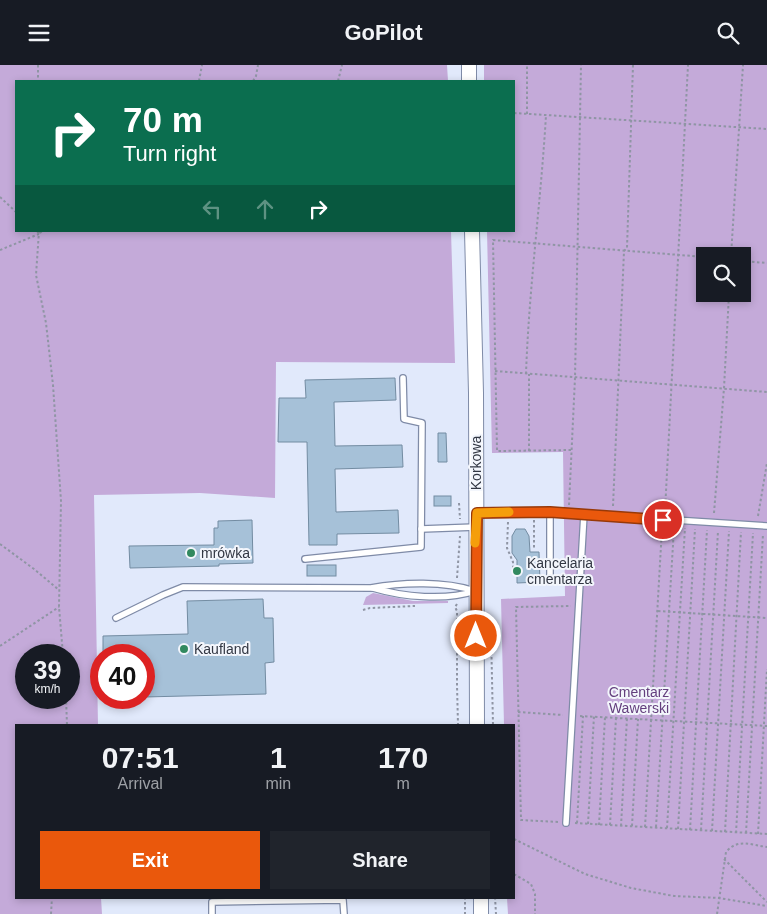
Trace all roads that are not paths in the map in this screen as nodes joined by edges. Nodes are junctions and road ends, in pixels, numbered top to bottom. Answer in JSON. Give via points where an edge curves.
{"nodes":[{"id":1,"x":469,"y":65,"type":"edge"},
{"id":2,"x":469,"y":80,"type":"edge"},
{"id":3,"x":472,"y":232,"type":"edge"},
{"id":4,"x":403,"y":377,"type":"dead end"},
{"id":5,"x":550,"y":512,"type":"junction"},
{"id":6,"x":477,"y":513,"type":"junction"},
{"id":7,"x":584,"y":514,"type":"junction"},
{"id":8,"x":765,"y":526,"type":"edge"},
{"id":9,"x":476,"y":527,"type":"junction"},
{"id":10,"x":421,"y":529,"type":"junction"},
{"id":11,"x":305,"y":559,"type":"dead end"},
{"id":12,"x":550,"y":580,"type":"dead end"},
{"id":13,"x":371,"y":588,"type":"junction"},
{"id":14,"x":475,"y":591,"type":"junction"},
{"id":15,"x":116,"y":619,"type":"dead end"},
{"id":16,"x":477,"y":724,"type":"edge"},
{"id":17,"x":566,"y":823,"type":"road end"},
{"id":18,"x":481,"y":899,"type":"edge"},
{"id":19,"x":212,"y":914,"type":"edge"},
{"id":20,"x":344,"y":914,"type":"edge"},
{"id":21,"x":481,"y":914,"type":"edge"}],
"edges":[{"from":1,"to":2,"type":"street"},
{"from":3,"to":6,"type":"street","name":"Korkowa"},
{"from":4,"to":10,"type":"lane","via":[[404,419],[422,423]]},
{"from":5,"to":6,"type":"lane"},
{"from":5,"to":7,"type":"lane"},
{"from":5,"to":12,"type":"lane"},
{"from":6,"to":9,"type":"street","name":"Korkowa"},
{"from":7,"to":8,"type":"lane"},
{"from":7,"to":17,"type":"lane"},
{"from":9,"to":10,"type":"lane"},
{"from":9,"to":14,"type":"street","name":"Korkowa"},
{"from":10,"to":11,"type":"lane","via":[[421,547]]},
{"from":13,"to":14,"type":"lane","via":[[457,585]]},
{"from":13,"to":14,"type":"lane","via":[[392,594],[422,596],[457,596]]},
{"from":13,"to":15,"type":"lane","via":[[184,587]]},
{"from":14,"to":16,"type":"street","name":"Korkowa"},
{"from":18,"to":21,"type":"street"},
{"from":19,"to":20,"type":"lane","via":[[212,902],[343,900]]}]}
